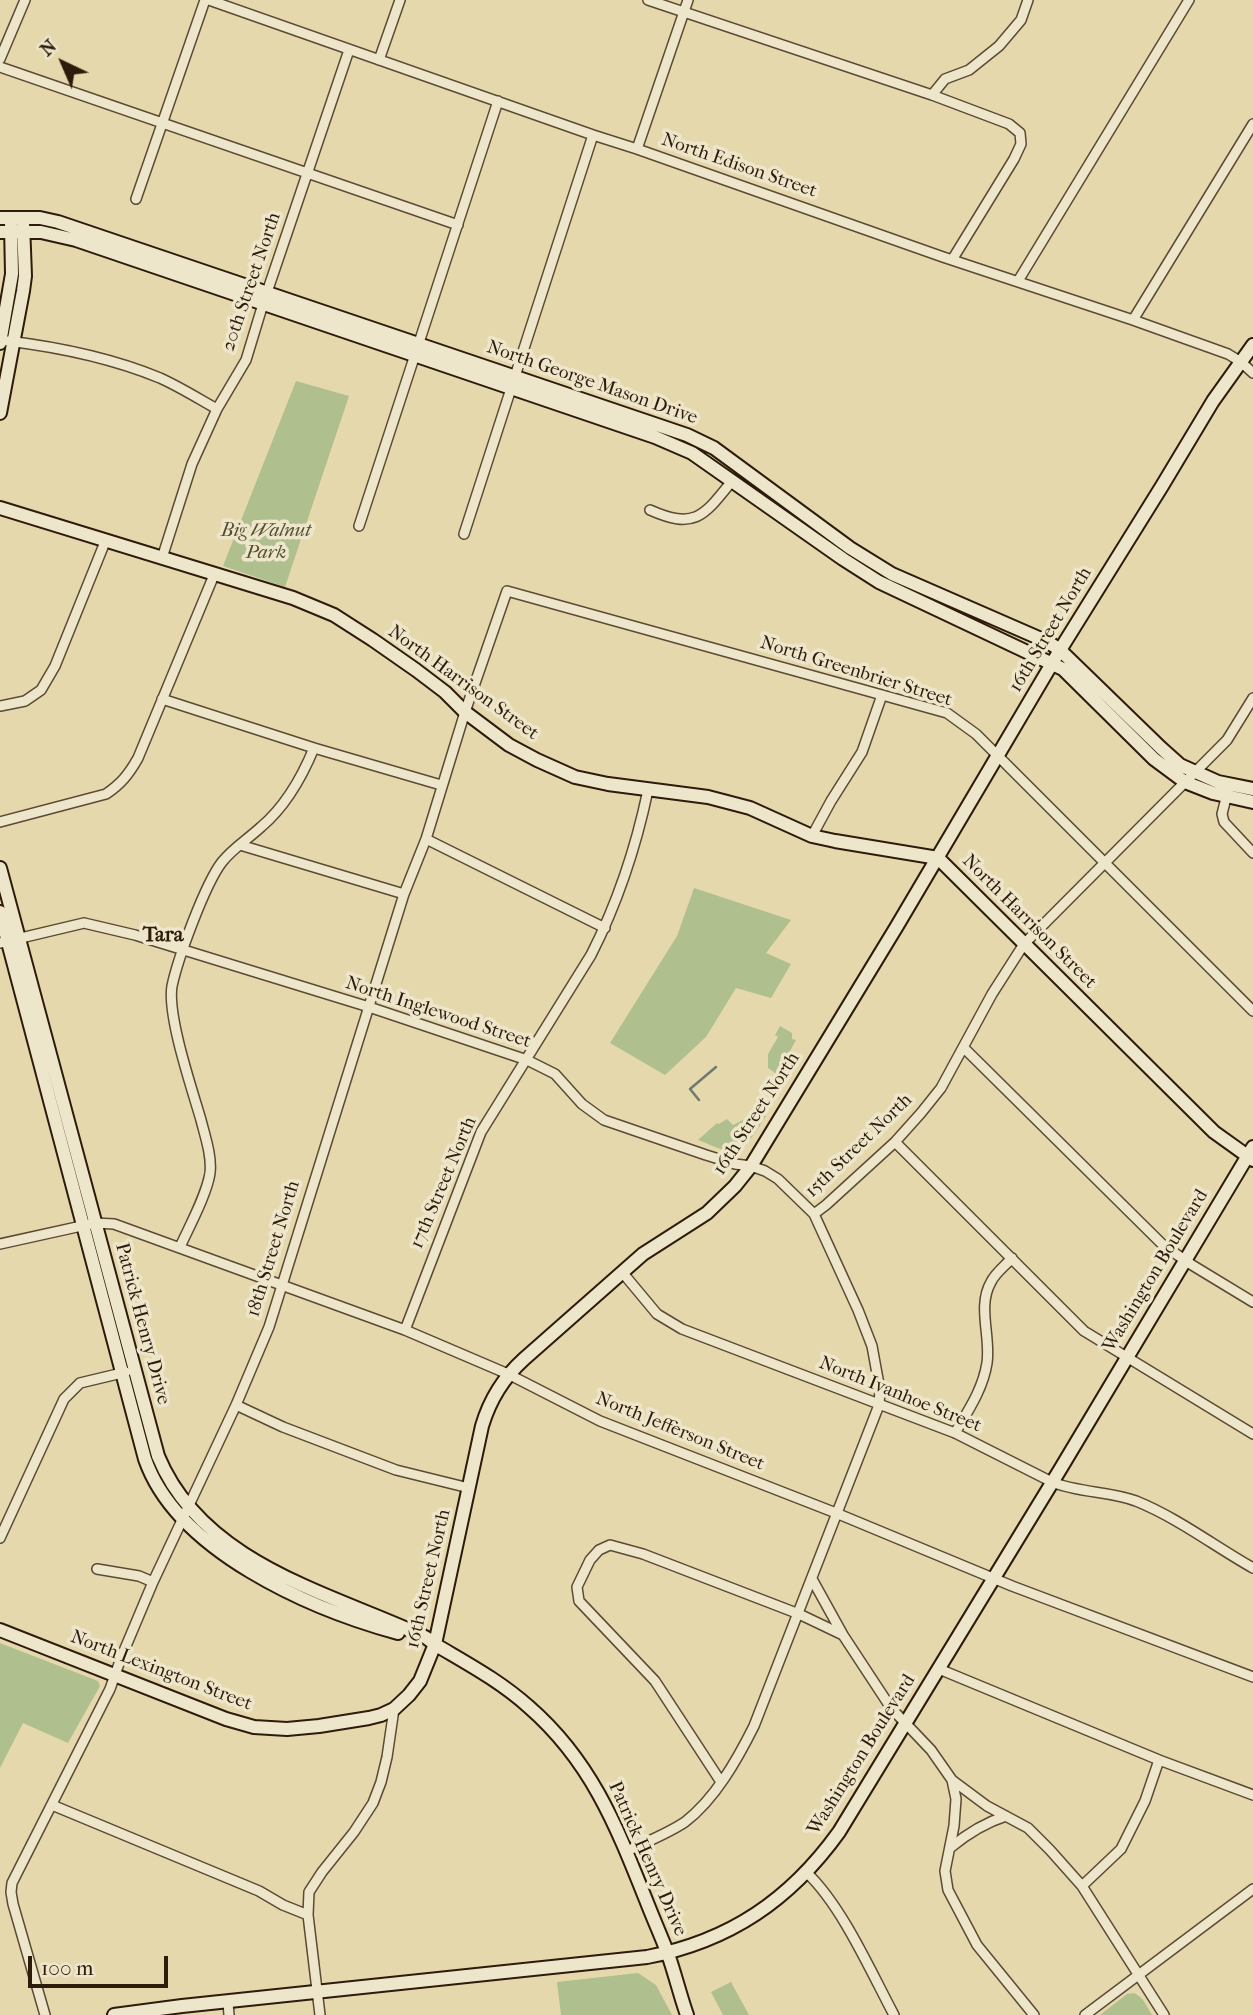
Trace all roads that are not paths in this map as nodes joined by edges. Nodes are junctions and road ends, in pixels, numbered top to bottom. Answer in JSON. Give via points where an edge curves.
{"nodes":[{"id":1,"x":25,"y":0,"type":"edge"},
{"id":2,"x":207,"y":0,"type":"edge"},
{"id":3,"x":400,"y":0,"type":"edge"},
{"id":4,"x":649,"y":0,"type":"edge"},
{"id":5,"x":688,"y":0,"type":"edge"},
{"id":6,"x":1028,"y":0,"type":"edge"},
{"id":7,"x":1189,"y":0,"type":"edge"},
{"id":8,"x":684,"y":12,"type":"junction"},
{"id":9,"x":349,"y":50,"type":"junction"},
{"id":10,"x":0,"y":59,"type":"edge"},
{"id":11,"x":379,"y":60,"type":"junction"},
{"id":12,"x":0,"y":67,"type":"edge"},
{"id":13,"x":932,"y":95,"type":"junction"},
{"id":14,"x":498,"y":101,"type":"junction"},
{"id":15,"x":163,"y":122,"type":"junction"},
{"id":16,"x":1253,"y":124,"type":"edge"},
{"id":17,"x":593,"y":135,"type":"junction"},
{"id":18,"x":637,"y":149,"type":"junction"},
{"id":19,"x":309,"y":173,"type":"junction"},
{"id":20,"x":136,"y":199,"type":"dead end"},
{"id":21,"x":12,"y":225,"type":"edge"},
{"id":22,"x":458,"y":225,"type":"junction"},
{"id":23,"x":952,"y":260,"type":"junction"},
{"id":24,"x":1018,"y":281,"type":"junction"},
{"id":25,"x":265,"y":298,"type":"junction"},
{"id":26,"x":1133,"y":320,"type":"junction"},
{"id":27,"x":5,"y":341,"type":"edge"},
{"id":28,"x":1253,"y":345,"type":"edge"},
{"id":29,"x":417,"y":350,"type":"junction"},
{"id":30,"x":1241,"y":362,"type":"junction"},
{"id":31,"x":1253,"y":373,"type":"edge"},
{"id":32,"x":513,"y":383,"type":"junction"},
{"id":33,"x":217,"y":409,"type":"junction"},
{"id":34,"x":0,"y":413,"type":"edge"},
{"id":35,"x":732,"y":481,"type":"junction"},
{"id":36,"x":0,"y":508,"type":"edge"},
{"id":37,"x":650,"y":510,"type":"dead end"},
{"id":38,"x":359,"y":526,"type":"dead end"},
{"id":39,"x":464,"y":534,"type":"dead end"},
{"id":40,"x":106,"y":542,"type":"junction"},
{"id":41,"x":162,"y":558,"type":"junction"},
{"id":42,"x":214,"y":575,"type":"junction"},
{"id":43,"x":507,"y":591,"type":"joint"},
{"id":44,"x":1060,"y":650,"type":"junction"},
{"id":45,"x":1052,"y":664,"type":"junction"},
{"id":46,"x":882,"y":695,"type":"junction"},
{"id":47,"x":1253,"y":698,"type":"edge"},
{"id":48,"x":162,"y":699,"type":"junction"},
{"id":49,"x":0,"y":706,"type":"edge"},
{"id":50,"x":465,"y":712,"type":"junction"},
{"id":51,"x":314,"y":748,"type":"junction"},
{"id":52,"x":998,"y":757,"type":"junction"},
{"id":53,"x":1190,"y":778,"type":"junction"},
{"id":54,"x":441,"y":785,"type":"junction"},
{"id":55,"x":1253,"y":789,"type":"edge"},
{"id":56,"x":648,"y":790,"type":"junction"},
{"id":57,"x":1228,"y":790,"type":"junction"},
{"id":58,"x":1253,"y":802,"type":"edge"},
{"id":59,"x":0,"y":822,"type":"edge"},
{"id":60,"x":812,"y":836,"type":"junction"},
{"id":61,"x":426,"y":839,"type":"junction"},
{"id":62,"x":240,"y":845,"type":"junction"},
{"id":63,"x":1253,"y":853,"type":"edge"},
{"id":64,"x":938,"y":858,"type":"junction"},
{"id":65,"x":1104,"y":864,"type":"junction"},
{"id":66,"x":0,"y":868,"type":"edge"},
{"id":67,"x":404,"y":894,"type":"junction"},
{"id":68,"x":0,"y":912,"type":"edge"},
{"id":69,"x":605,"y":928,"type":"junction"},
{"id":70,"x":9,"y":941,"type":"edge"},
{"id":71,"x":1024,"y":944,"type":"junction"},
{"id":72,"x":183,"y":950,"type":"junction"},
{"id":73,"x":369,"y":1007,"type":"junction"},
{"id":74,"x":1253,"y":1011,"type":"edge"},
{"id":75,"x":964,"y":1048,"type":"junction"},
{"id":76,"x":527,"y":1060,"type":"junction"},
{"id":77,"x":895,"y":1142,"type":"junction"},
{"id":78,"x":1251,"y":1154,"type":"edge"},
{"id":79,"x":751,"y":1166,"type":"junction"},
{"id":80,"x":814,"y":1214,"type":"junction"},
{"id":81,"x":89,"y":1224,"type":"junction"},
{"id":82,"x":0,"y":1244,"type":"edge"},
{"id":83,"x":180,"y":1247,"type":"junction"},
{"id":84,"x":1012,"y":1258,"type":"junction"},
{"id":85,"x":1185,"y":1261,"type":"junction"},
{"id":86,"x":622,"y":1272,"type":"junction"},
{"id":87,"x":281,"y":1285,"type":"junction"},
{"id":88,"x":1253,"y":1302,"type":"edge"},
{"id":89,"x":405,"y":1330,"type":"junction"},
{"id":90,"x":1128,"y":1357,"type":"junction"},
{"id":91,"x":129,"y":1372,"type":"junction"},
{"id":92,"x":508,"y":1374,"type":"junction"},
{"id":93,"x":236,"y":1405,"type":"junction"},
{"id":94,"x":879,"y":1405,"type":"junction"},
{"id":95,"x":955,"y":1433,"type":"junction"},
{"id":96,"x":1253,"y":1434,"type":"edge"},
{"id":97,"x":1052,"y":1482,"type":"junction"},
{"id":98,"x":469,"y":1488,"type":"junction"},
{"id":99,"x":836,"y":1513,"type":"junction"},
{"id":100,"x":186,"y":1514,"type":"junction"},
{"id":101,"x":0,"y":1538,"type":"edge"},
{"id":102,"x":1253,"y":1568,"type":"edge"},
{"id":103,"x":97,"y":1569,"type":"dead end"},
{"id":104,"x":811,"y":1579,"type":"junction"},
{"id":105,"x":994,"y":1579,"type":"junction"},
{"id":106,"x":153,"y":1582,"type":"junction"},
{"id":107,"x":799,"y":1614,"type":"junction"},
{"id":108,"x":0,"y":1630,"type":"edge"},
{"id":109,"x":843,"y":1634,"type":"junction"},
{"id":110,"x":435,"y":1644,"type":"junction"},
{"id":111,"x":939,"y":1668,"type":"junction"},
{"id":112,"x":115,"y":1675,"type":"junction"},
{"id":113,"x":1253,"y":1677,"type":"edge"},
{"id":114,"x":394,"y":1709,"type":"junction"},
{"id":115,"x":906,"y":1723,"type":"junction"},
{"id":116,"x":1158,"y":1760,"type":"junction"},
{"id":117,"x":952,"y":1780,"type":"junction"},
{"id":118,"x":721,"y":1782,"type":"junction"},
{"id":119,"x":1253,"y":1795,"type":"edge"},
{"id":120,"x":52,"y":1805,"type":"junction"},
{"id":121,"x":1006,"y":1816,"type":"junction"},
{"id":122,"x":950,"y":1848,"type":"junction"},
{"id":123,"x":627,"y":1851,"type":"junction"},
{"id":124,"x":807,"y":1873,"type":"junction"},
{"id":125,"x":1082,"y":1886,"type":"junction"},
{"id":126,"x":1253,"y":1889,"type":"edge"},
{"id":127,"x":308,"y":1915,"type":"junction"},
{"id":128,"x":667,"y":1953,"type":"junction"},
{"id":129,"x":1140,"y":1975,"type":"junction"},
{"id":130,"x":317,"y":1992,"type":"junction"},
{"id":131,"x":228,"y":2008,"type":"edge"},
{"id":132,"x":45,"y":2015,"type":"edge"},
{"id":133,"x":114,"y":2015,"type":"edge"},
{"id":134,"x":320,"y":2015,"type":"edge"},
{"id":135,"x":687,"y":2015,"type":"edge"},
{"id":136,"x":695,"y":2015,"type":"edge"},
{"id":137,"x":894,"y":2015,"type":"edge"},
{"id":138,"x":1034,"y":2015,"type":"edge"},
{"id":139,"x":1085,"y":2015,"type":"edge"},
{"id":140,"x":1164,"y":2015,"type":"edge"}],
"edges":[{"from":1,"to":10,"type":"street"},
{"from":2,"to":9,"type":"street","name":"North Edison Street"},
{"from":2,"to":15,"type":"street"},
{"from":3,"to":11,"type":"street"},
{"from":4,"to":8,"type":"street"},
{"from":5,"to":8,"type":"street"},
{"from":6,"to":13,"type":"street","via":[[1021,20],[999,46],[969,70],[945,79]]},
{"from":7,"to":24,"type":"street"},
{"from":8,"to":13,"type":"street"},
{"from":8,"to":18,"type":"street"},
{"from":9,"to":11,"type":"street","name":"North Edison Street"},
{"from":9,"to":19,"type":"street","name":"20th Street North"},
{"from":11,"to":14,"type":"street","name":"North Edison Street"},
{"from":12,"to":15,"type":"street"},
{"from":13,"to":23,"type":"street","via":[[1009,124],[1020,133],[1014,159]]},
{"from":14,"to":17,"type":"street","name":"North Edison Street"},
{"from":14,"to":22,"type":"street"},
{"from":15,"to":19,"type":"street"},
{"from":15,"to":20,"type":"street"},
{"from":16,"to":26,"type":"street"},
{"from":17,"to":18,"type":"street","name":"North Edison Street"},
{"from":17,"to":32,"type":"street"},
{"from":18,"to":23,"type":"street","name":"North Edison Street"},
{"from":19,"to":22,"type":"street"},
{"from":19,"to":25,"type":"street","name":"20th Street North"},
{"from":21,"to":25,"type":"street","name":"North George Mason Drive"},
{"from":21,"to":27,"type":"street","via":[[25,276]]},
{"from":22,"to":29,"type":"street"},
{"from":23,"to":24,"type":"street","name":"North Edison Street"},
{"from":24,"to":26,"type":"street","name":"North Edison Street"},
{"from":25,"to":29,"type":"street","name":"North George Mason Drive"},
{"from":25,"to":33,"type":"street","name":"20th Street North","via":[[246,360]]},
{"from":26,"to":30,"type":"street","name":"North Edison Street"},
{"from":27,"to":33,"type":"street","via":[[68,351],[160,378]]},
{"from":27,"to":34,"type":"street"},
{"from":28,"to":30,"type":"street","name":"16th Street North"},
{"from":29,"to":32,"type":"street","name":"North George Mason Drive"},
{"from":29,"to":38,"type":"street"},
{"from":30,"to":31,"type":"street","name":"North Edison Street"},
{"from":30,"to":44,"type":"street","name":"16th Street North"},
{"from":32,"to":35,"type":"street","name":"North George Mason Drive","via":[[692,453]]},
{"from":32,"to":39,"type":"street"},
{"from":32,"to":44,"type":"street","name":"North George Mason Drive","via":[[650,421],[696,439],[892,574]]},
{"from":33,"to":41,"type":"street","name":"20th Street North","via":[[192,464]]},
{"from":35,"to":37,"type":"street","via":[[711,508],[689,520]]},
{"from":35,"to":45,"type":"street","name":"North George Mason Drive","via":[[869,576]]},
{"from":36,"to":40,"type":"street","name":"North Harrison Street"},
{"from":40,"to":41,"type":"street","name":"North Harrison Street"},
{"from":40,"to":49,"type":"street","via":[[41,690],[25,701]]},
{"from":41,"to":42,"type":"street","name":"North Harrison Street"},
{"from":42,"to":48,"type":"street"},
{"from":42,"to":50,"type":"street","name":"North Harrison Street","via":[[334,615],[416,670]]},
{"from":43,"to":46,"type":"street","name":"North Greenbrier Street"},
{"from":43,"to":50,"type":"street","name":"18th Street North"},
{"from":44,"to":45,"type":"street","name":"16th Street North"},
{"from":44,"to":53,"type":"street","name":"North George Mason Drive"},
{"from":45,"to":52,"type":"street","name":"16th Street North"},
{"from":45,"to":53,"type":"street","name":"North George Mason Drive","via":[[1072,676],[1162,766]]},
{"from":46,"to":52,"type":"street","name":"North Greenbrier Street","via":[[947,713]]},
{"from":46,"to":60,"type":"street","via":[[862,752]]},
{"from":47,"to":53,"type":"street","name":"15th Street North","via":[[1227,740]]},
{"from":48,"to":51,"type":"street"},
{"from":48,"to":59,"type":"street","via":[[138,758],[118,786],[106,794]]},
{"from":50,"to":54,"type":"street","name":"18th Street North"},
{"from":50,"to":56,"type":"street","name":"North Harrison Street","via":[[537,760],[608,785]]},
{"from":51,"to":54,"type":"street"},
{"from":51,"to":62,"type":"street","via":[[303,775],[282,804]]},
{"from":52,"to":64,"type":"street","name":"16th Street North"},
{"from":52,"to":65,"type":"street","name":"North Greenbrier Street"},
{"from":53,"to":57,"type":"street","name":"North George Mason Drive"},
{"from":53,"to":65,"type":"street","name":"15th Street North"},
{"from":54,"to":61,"type":"street","name":"18th Street North"},
{"from":55,"to":57,"type":"street","name":"North George Mason Drive"},
{"from":56,"to":60,"type":"street","name":"North Harrison Street","via":[[708,797],[750,808]]},
{"from":56,"to":69,"type":"street","name":"17th Street North"},
{"from":57,"to":58,"type":"street","name":"North George Mason Drive"},
{"from":57,"to":63,"type":"street","via":[[1224,822]]},
{"from":60,"to":64,"type":"street","name":"North Harrison Street"},
{"from":61,"to":67,"type":"street","name":"18th Street North"},
{"from":61,"to":69,"type":"street"},
{"from":62,"to":67,"type":"street"},
{"from":62,"to":72,"type":"street","via":[[219,866]]},
{"from":64,"to":71,"type":"street","name":"North Harrison Street"},
{"from":64,"to":79,"type":"street","name":"16th Street North"},
{"from":65,"to":71,"type":"street","name":"15th Street North"},
{"from":65,"to":74,"type":"street","name":"North Greenbrier Street"},
{"from":66,"to":70,"type":"street","name":"Patrick Henry Drive"},
{"from":67,"to":73,"type":"street","name":"18th Street North"},
{"from":68,"to":70,"type":"street","name":"Patrick Henry Drive"},
{"from":69,"to":76,"type":"street","name":"17th Street North"},
{"from":70,"to":72,"type":"street","name":"North Inglewood Street","via":[[84,922]]},
{"from":70,"to":81,"type":"street","name":"Patrick Henry Drive"},
{"from":71,"to":75,"type":"street","name":"15th Street North"},
{"from":71,"to":78,"type":"street","name":"North Harrison Street","via":[[1214,1132]]},
{"from":72,"to":73,"type":"street","name":"North Inglewood Street"},
{"from":72,"to":83,"type":"street","via":[[172,990],[173,1018],[207,1142],[210,1172]]},
{"from":73,"to":76,"type":"street","name":"North Inglewood Street"},
{"from":73,"to":87,"type":"street","name":"18th Street North"},
{"from":75,"to":77,"type":"street","name":"15th Street North","via":[[941,1088]]},
{"from":75,"to":85,"type":"street","via":[[1135,1219]]},
{"from":76,"to":79,"type":"street","name":"North Inglewood Street","via":[[555,1074],[582,1104],[604,1119]]},
{"from":76,"to":89,"type":"street","name":"17th Street North","via":[[481,1132]]},
{"from":77,"to":80,"type":"street","name":"15th Street North"},
{"from":77,"to":84,"type":"street"},
{"from":78,"to":85,"type":"street","name":"Washington Boulevard"},
{"from":79,"to":80,"type":"street","name":"North Inglewood Street","via":[[779,1179]]},
{"from":79,"to":86,"type":"street","name":"16th Street North","via":[[707,1213]]},
{"from":80,"to":94,"type":"street","name":"15th Street North","via":[[872,1346]]},
{"from":81,"to":82,"type":"street"},
{"from":81,"to":83,"type":"street","name":"North Jefferson Street","via":[[114,1224]]},
{"from":81,"to":91,"type":"street","name":"Patrick Henry Drive"},
{"from":83,"to":87,"type":"street","name":"North Jefferson Street"},
{"from":84,"to":90,"type":"street","via":[[1084,1331]]},
{"from":84,"to":95,"type":"street","via":[[990,1282],[984,1305],[988,1334],[983,1382]]},
{"from":85,"to":88,"type":"street"},
{"from":85,"to":90,"type":"street","name":"Washington Boulevard"},
{"from":86,"to":92,"type":"street","name":"16th Street North"},
{"from":86,"to":94,"type":"street","name":"North Ivanhoe Street","via":[[657,1314],[682,1329]]},
{"from":87,"to":89,"type":"street","name":"North Jefferson Street"},
{"from":87,"to":93,"type":"street","name":"18th Street North","via":[[269,1327]]},
{"from":89,"to":92,"type":"street","name":"North Jefferson Street"},
{"from":90,"to":96,"type":"street"},
{"from":90,"to":97,"type":"street","name":"Washington Boulevard"},
{"from":91,"to":100,"type":"street","name":"Patrick Henry Drive","via":[[158,1456]]},
{"from":91,"to":101,"type":"street","via":[[80,1383],[64,1399]]},
{"from":92,"to":98,"type":"street","name":"16th Street North","via":[[487,1411]]},
{"from":92,"to":99,"type":"street","name":"North Jefferson Street","via":[[600,1421]]},
{"from":93,"to":98,"type":"street","via":[[396,1470]]},
{"from":93,"to":100,"type":"street","name":"18th Street North"},
{"from":94,"to":95,"type":"street","name":"North Ivanhoe Street"},
{"from":94,"to":99,"type":"street","name":"15th Street North"},
{"from":95,"to":97,"type":"street","name":"North Ivanhoe Street"},
{"from":97,"to":102,"type":"street","name":"North Ivanhoe Street","via":[[1134,1500]]},
{"from":97,"to":105,"type":"street","name":"Washington Boulevard"},
{"from":98,"to":110,"type":"street","name":"16th Street North"},
{"from":99,"to":104,"type":"street","name":"15th Street North"},
{"from":99,"to":105,"type":"street","name":"North Jefferson Street"},
{"from":100,"to":106,"type":"street","name":"18th Street North"},
{"from":100,"to":110,"type":"street","name":"Patrick Henry Drive","via":[[273,1571]]},
{"from":103,"to":106,"type":"street"},
{"from":104,"to":107,"type":"street","name":"15th Street North"},
{"from":104,"to":109,"type":"street"},
{"from":105,"to":111,"type":"street","name":"Washington Boulevard"},
{"from":105,"to":113,"type":"street","name":"North Jefferson Street"},
{"from":106,"to":112,"type":"street","name":"18th Street North"},
{"from":107,"to":109,"type":"street"},
{"from":107,"to":118,"type":"street","name":"15th Street North","via":[[753,1729]]},
{"from":107,"to":118,"type":"street","via":[[610,1545],[590,1560],[577,1587],[579,1601],[655,1681]]},
{"from":108,"to":112,"type":"street","name":"North Lexington Street"},
{"from":109,"to":115,"type":"street","via":[[891,1708]]},
{"from":110,"to":114,"type":"street","name":"16th Street North","via":[[420,1681]]},
{"from":110,"to":123,"type":"street","name":"Patrick Henry Drive","via":[[499,1682],[549,1726],[599,1792]]},
{"from":111,"to":115,"type":"street","name":"Washington Boulevard"},
{"from":111,"to":116,"type":"street"},
{"from":112,"to":114,"type":"street","name":"North Lexington Street","via":[[254,1727],[319,1726]]},
{"from":112,"to":120,"type":"street","name":"18th Street North"},
{"from":114,"to":127,"type":"street","via":[[373,1803],[309,1892]]},
{"from":115,"to":117,"type":"street"},
{"from":115,"to":124,"type":"street","name":"Washington Boulevard","via":[[839,1832]]},
{"from":116,"to":119,"type":"street"},
{"from":116,"to":125,"type":"street","via":[[1145,1801],[1121,1849]]},
{"from":117,"to":121,"type":"street"},
{"from":117,"to":122,"type":"street","via":[[956,1799]]},
{"from":118,"to":123,"type":"street","name":"15th Street North","via":[[683,1823]]},
{"from":120,"to":127,"type":"street"},
{"from":120,"to":132,"type":"street","name":"18th Street North","via":[[10,1892]]},
{"from":121,"to":122,"type":"street","via":[[987,1822]]},
{"from":121,"to":125,"type":"street","via":[[1028,1828]]},
{"from":122,"to":138,"type":"street","via":[[945,1871],[948,1890],[977,1945]]},
{"from":123,"to":128,"type":"street","name":"Patrick Henry Drive"},
{"from":124,"to":128,"type":"street","name":"Washington Boulevard","via":[[741,1924]]},
{"from":124,"to":137,"type":"street","via":[[850,1933]]},
{"from":125,"to":129,"type":"street"},
{"from":126,"to":129,"type":"street"},
{"from":127,"to":130,"type":"street"},
{"from":128,"to":130,"type":"street","name":"Washington Boulevard"},
{"from":128,"to":135,"type":"street","name":"Patrick Henry Drive"},
{"from":128,"to":136,"type":"street","name":"Patrick Henry Drive"},
{"from":129,"to":139,"type":"street"},
{"from":129,"to":140,"type":"street"},
{"from":130,"to":131,"type":"street","name":"Washington Boulevard"},
{"from":130,"to":134,"type":"street"},
{"from":131,"to":133,"type":"street","name":"Washington Boulevard","via":[[163,2008]]}]}
